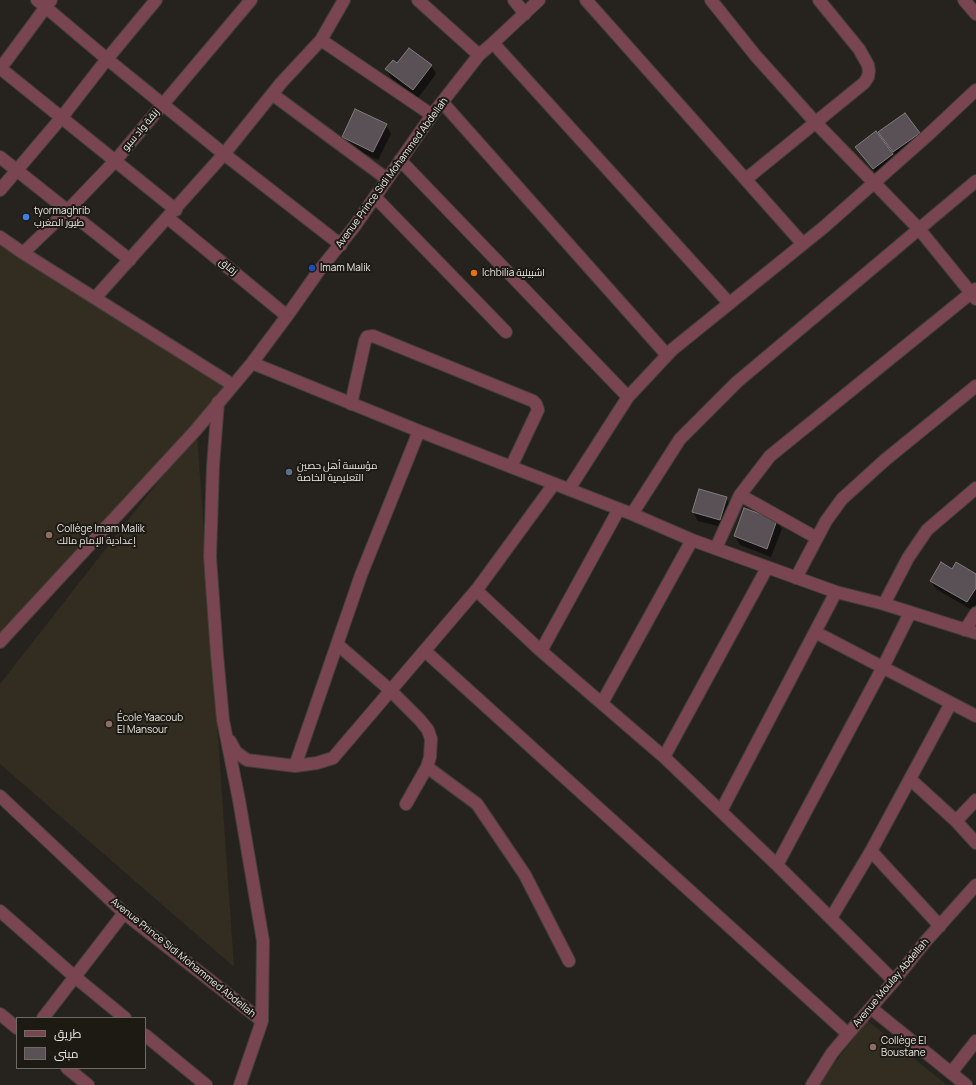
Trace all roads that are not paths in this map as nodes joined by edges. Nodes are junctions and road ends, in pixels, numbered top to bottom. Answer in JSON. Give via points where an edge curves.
{"nodes":[{"id":1,"x":156,"y":0,"type":"edge"},
{"id":2,"x":251,"y":0,"type":"edge"},
{"id":3,"x":344,"y":0,"type":"edge"},
{"id":4,"x":418,"y":0,"type":"edge"},
{"id":5,"x":514,"y":0,"type":"edge"},
{"id":6,"x":539,"y":0,"type":"edge"},
{"id":7,"x":586,"y":0,"type":"edge"},
{"id":8,"x":711,"y":0,"type":"edge"},
{"id":9,"x":819,"y":0,"type":"edge"},
{"id":10,"x":964,"y":0,"type":"edge"},
{"id":11,"x":44,"y":2,"type":"edge"},
{"id":12,"x":525,"y":14,"type":"junction"},
{"id":13,"x":976,"y":14,"type":"edge"},
{"id":14,"x":321,"y":40,"type":"junction"},
{"id":15,"x":493,"y":43,"type":"junction"},
{"id":16,"x":479,"y":55,"type":"junction"},
{"id":17,"x":107,"y":59,"type":"junction"},
{"id":18,"x":0,"y":68,"type":"edge"},
{"id":19,"x":976,"y":90,"type":"edge"},
{"id":20,"x":272,"y":94,"type":"junction"},
{"id":21,"x":442,"y":102,"type":"junction"},
{"id":22,"x":162,"y":104,"type":"junction"},
{"id":23,"x":432,"y":115,"type":"junction"},
{"id":24,"x":62,"y":117,"type":"junction"},
{"id":25,"x":815,"y":122,"type":"junction"},
{"id":26,"x":224,"y":154,"type":"junction"},
{"id":27,"x":0,"y":157,"type":"edge"},
{"id":28,"x":400,"y":160,"type":"junction"},
{"id":29,"x":115,"y":161,"type":"junction"},
{"id":30,"x":16,"y":169,"type":"junction"},
{"id":31,"x":387,"y":179,"type":"junction"},
{"id":32,"x":746,"y":179,"type":"junction"},
{"id":33,"x":976,"y":181,"type":"edge"},
{"id":34,"x":874,"y":182,"type":"junction"},
{"id":35,"x":0,"y":190,"type":"edge"},
{"id":36,"x":375,"y":197,"type":"junction"},
{"id":37,"x":68,"y":210,"type":"junction"},
{"id":38,"x":172,"y":214,"type":"junction"},
{"id":39,"x":919,"y":229,"type":"junction"},
{"id":40,"x":0,"y":237,"type":"edge"},
{"id":41,"x":803,"y":244,"type":"junction"},
{"id":42,"x":341,"y":245,"type":"junction"},
{"id":43,"x":23,"y":253,"type":"junction"},
{"id":44,"x":130,"y":260,"type":"junction"},
{"id":45,"x":974,"y":294,"type":"edge"},
{"id":46,"x":95,"y":298,"type":"junction"},
{"id":47,"x":730,"y":303,"type":"junction"},
{"id":48,"x":287,"y":316,"type":"junction"},
{"id":49,"x":506,"y":332,"type":"dead end"},
{"id":50,"x":667,"y":355,"type":"junction"},
{"id":51,"x":252,"y":363,"type":"junction"},
{"id":52,"x":233,"y":385,"type":"junction"},
{"id":53,"x":976,"y":386,"type":"edge"},
{"id":54,"x":628,"y":397,"type":"junction"},
{"id":55,"x":218,"y":402,"type":"junction"},
{"id":56,"x":351,"y":404,"type":"junction"},
{"id":57,"x":420,"y":432,"type":"junction"},
{"id":58,"x":511,"y":467,"type":"junction"},
{"id":59,"x":554,"y":484,"type":"junction"},
{"id":60,"x":976,"y":488,"type":"edge"},
{"id":61,"x":568,"y":489,"type":"junction"},
{"id":62,"x":740,"y":495,"type":"junction"},
{"id":63,"x":619,"y":509,"type":"junction"},
{"id":64,"x":632,"y":514,"type":"junction"},
{"id":65,"x":817,"y":538,"type":"junction"},
{"id":66,"x":692,"y":540,"type":"junction"},
{"id":67,"x":716,"y":548,"type":"junction"},
{"id":68,"x":767,"y":568,"type":"junction"},
{"id":69,"x":796,"y":578,"type":"junction"},
{"id":70,"x":476,"y":590,"type":"junction"},
{"id":71,"x":836,"y":592,"type":"junction"},
{"id":72,"x":884,"y":604,"type":"junction"},
{"id":73,"x":910,"y":613,"type":"junction"},
{"id":74,"x":976,"y":613,"type":"edge"},
{"id":75,"x":815,"y":632,"type":"junction"},
{"id":76,"x":971,"y":632,"type":"edge"},
{"id":77,"x":0,"y":642,"type":"edge"},
{"id":78,"x":337,"y":644,"type":"junction"},
{"id":79,"x":425,"y":651,"type":"junction"},
{"id":80,"x":541,"y":651,"type":"junction"},
{"id":81,"x":884,"y":667,"type":"junction"},
{"id":82,"x":390,"y":690,"type":"junction"},
{"id":83,"x":602,"y":703,"type":"junction"},
{"id":84,"x":951,"y":703,"type":"junction"},
{"id":85,"x":976,"y":716,"type":"edge"},
{"id":86,"x":223,"y":720,"type":"junction"},
{"id":87,"x":664,"y":757,"type":"junction"},
{"id":88,"x":295,"y":766,"type":"junction"},
{"id":89,"x":427,"y":767,"type":"junction"},
{"id":90,"x":910,"y":779,"type":"junction"},
{"id":91,"x":0,"y":796,"type":"edge"},
{"id":92,"x":976,"y":800,"type":"edge"},
{"id":93,"x":406,"y":804,"type":"dead end"},
{"id":94,"x":721,"y":811,"type":"junction"},
{"id":95,"x":956,"y":821,"type":"junction"},
{"id":96,"x":976,"y":843,"type":"edge"},
{"id":97,"x":872,"y":851,"type":"junction"},
{"id":98,"x":776,"y":865,"type":"junction"},
{"id":99,"x":976,"y":885,"type":"edge"},
{"id":100,"x":0,"y":911,"type":"edge"},
{"id":101,"x":124,"y":913,"type":"junction"},
{"id":102,"x":831,"y":918,"type":"junction"},
{"id":103,"x":940,"y":926,"type":"junction"},
{"id":104,"x":569,"y":961,"type":"dead end"},
{"id":105,"x":75,"y":977,"type":"junction"},
{"id":106,"x":894,"y":981,"type":"junction"},
{"id":107,"x":872,"y":1008,"type":"junction"},
{"id":108,"x":0,"y":1014,"type":"edge"},
{"id":109,"x":44,"y":1017,"type":"edge"},
{"id":110,"x":124,"y":1017,"type":"edge"},
{"id":111,"x":262,"y":1021,"type":"junction"},
{"id":112,"x":16,"y":1027,"type":"edge"},
{"id":113,"x":848,"y":1034,"type":"junction"},
{"id":114,"x":146,"y":1035,"type":"edge"},
{"id":115,"x":976,"y":1041,"type":"edge"},
{"id":116,"x":68,"y":1069,"type":"edge"},
{"id":117,"x":951,"y":1073,"type":"junction"},
{"id":118,"x":88,"y":1085,"type":"edge"},
{"id":119,"x":206,"y":1085,"type":"edge"},
{"id":120,"x":240,"y":1085,"type":"edge"},
{"id":121,"x":812,"y":1085,"type":"edge"},
{"id":122,"x":966,"y":1085,"type":"edge"}],
"edges":[{"from":1,"to":17,"type":"street"},
{"from":2,"to":22,"type":"street","name":"زنقة واد سبو"},
{"from":3,"to":14,"type":"street"},
{"from":4,"to":16,"type":"street"},
{"from":5,"to":12,"type":"street"},
{"from":6,"to":12,"type":"street","name":"Avenue Prince Sidi Mohammed Abdellah"},
{"from":7,"to":32,"type":"street"},
{"from":8,"to":25,"type":"street","via":[[755,55]]},
{"from":9,"to":25,"type":"street","via":[[859,49],[869,71],[864,83]]},
{"from":10,"to":13,"type":"street"},
{"from":11,"to":17,"type":"street"},
{"from":11,"to":18,"type":"street"},
{"from":12,"to":15,"type":"street","name":"Avenue Prince Sidi Mohammed Abdellah"},
{"from":14,"to":20,"type":"street"},
{"from":14,"to":23,"type":"street"},
{"from":15,"to":16,"type":"street","name":"Avenue Prince Sidi Mohammed Abdellah"},
{"from":15,"to":47,"type":"street"},
{"from":16,"to":21,"type":"street","name":"Avenue Prince Sidi Mohammed Abdellah"},
{"from":17,"to":22,"type":"street"},
{"from":17,"to":24,"type":"street"},
{"from":18,"to":24,"type":"street","name":"زقاق"},
{"from":19,"to":34,"type":"street"},
{"from":20,"to":26,"type":"street"},
{"from":20,"to":31,"type":"street"},
{"from":21,"to":23,"type":"street","name":"Avenue Prince Sidi Mohammed Abdellah"},
{"from":21,"to":50,"type":"street"},
{"from":22,"to":26,"type":"street"},
{"from":22,"to":29,"type":"street","name":"زنقة واد سبو"},
{"from":23,"to":28,"type":"street","name":"Avenue Prince Sidi Mohammed Abdellah"},
{"from":24,"to":29,"type":"street","name":"زقاق"},
{"from":24,"to":30,"type":"street"},
{"from":25,"to":32,"type":"street"},
{"from":25,"to":34,"type":"street"},
{"from":26,"to":38,"type":"street"},
{"from":26,"to":42,"type":"street"},
{"from":27,"to":30,"type":"street"},
{"from":28,"to":31,"type":"street","name":"Avenue Prince Sidi Mohammed Abdellah"},
{"from":28,"to":54,"type":"street"},
{"from":29,"to":37,"type":"street","name":"زنقة واد سبو"},
{"from":29,"to":38,"type":"street","name":"زقاق"},
{"from":30,"to":35,"type":"street"},
{"from":30,"to":37,"type":"street"},
{"from":31,"to":36,"type":"street","name":"Avenue Prince Sidi Mohammed Abdellah"},
{"from":32,"to":41,"type":"street"},
{"from":33,"to":39,"type":"street"},
{"from":34,"to":39,"type":"street"},
{"from":34,"to":41,"type":"street"},
{"from":36,"to":42,"type":"street","name":"Avenue Prince Sidi Mohammed Abdellah"},
{"from":36,"to":49,"type":"street"},
{"from":37,"to":43,"type":"street","name":"زنقة واد سبو"},
{"from":37,"to":44,"type":"street"},
{"from":38,"to":44,"type":"street"},
{"from":38,"to":48,"type":"street","name":"زقاق"},
{"from":39,"to":45,"type":"street"},
{"from":39,"to":64,"type":"street","via":[[737,382],[680,439]]},
{"from":40,"to":43,"type":"street"},
{"from":41,"to":47,"type":"street"},
{"from":42,"to":48,"type":"street","name":"Avenue Prince Sidi Mohammed Abdellah"},
{"from":43,"to":46,"type":"street"},
{"from":44,"to":46,"type":"street"},
{"from":45,"to":62,"type":"street","via":[[770,456]]},
{"from":46,"to":52,"type":"street"},
{"from":47,"to":50,"type":"street"},
{"from":48,"to":51,"type":"street","name":"Avenue Prince Sidi Mohammed Abdellah"},
{"from":50,"to":54,"type":"street"},
{"from":51,"to":52,"type":"street","name":"Avenue Prince Sidi Mohammed Abdellah"},
{"from":51,"to":56,"type":"street"},
{"from":52,"to":55,"type":"street","name":"Avenue Prince Sidi Mohammed Abdellah"},
{"from":53,"to":65,"type":"street","via":[[885,460],[842,499]]},
{"from":54,"to":61,"type":"street"},
{"from":55,"to":77,"type":"street","name":"Avenue Prince Sidi Mohammed Abdellah","via":[[195,431]]},
{"from":55,"to":86,"type":"street","via":[[210,557]]},
{"from":56,"to":57,"type":"street"},
{"from":56,"to":58,"type":"street","via":[[365,341],[367,337],[376,337],[533,401],[538,410]]},
{"from":57,"to":58,"type":"street"},
{"from":57,"to":78,"type":"street","via":[[361,575]]},
{"from":58,"to":59,"type":"street"},
{"from":59,"to":61,"type":"street"},
{"from":59,"to":70,"type":"street"},
{"from":60,"to":72,"type":"street","via":[[927,530],[908,558]]},
{"from":61,"to":63,"type":"street"},
{"from":62,"to":65,"type":"street"},
{"from":62,"to":67,"type":"street"},
{"from":63,"to":64,"type":"street"},
{"from":63,"to":80,"type":"street"},
{"from":64,"to":66,"type":"street"},
{"from":65,"to":69,"type":"street"},
{"from":66,"to":67,"type":"street"},
{"from":66,"to":83,"type":"street"},
{"from":67,"to":68,"type":"street"},
{"from":68,"to":69,"type":"street"},
{"from":68,"to":87,"type":"street"},
{"from":69,"to":71,"type":"street"},
{"from":70,"to":79,"type":"street"},
{"from":70,"to":80,"type":"street"},
{"from":71,"to":72,"type":"street"},
{"from":71,"to":75,"type":"street"},
{"from":72,"to":73,"type":"street"},
{"from":73,"to":76,"type":"street"},
{"from":73,"to":81,"type":"street"},
{"from":74,"to":76,"type":"street"},
{"from":75,"to":81,"type":"street"},
{"from":75,"to":94,"type":"street"},
{"from":78,"to":82,"type":"street"},
{"from":78,"to":88,"type":"street"},
{"from":79,"to":82,"type":"street"},
{"from":79,"to":113,"type":"street"},
{"from":80,"to":83,"type":"street"},
{"from":81,"to":84,"type":"street"},
{"from":81,"to":98,"type":"street"},
{"from":82,"to":88,"type":"street","via":[[333,758]]},
{"from":82,"to":89,"type":"street","via":[[420,720],[432,738]]},
{"from":83,"to":87,"type":"street"},
{"from":84,"to":85,"type":"street"},
{"from":84,"to":90,"type":"street"},
{"from":86,"to":88,"type":"street","via":[[229,740],[236,752],[246,760]]},
{"from":86,"to":111,"type":"street","via":[[263,941]]},
{"from":87,"to":94,"type":"street"},
{"from":89,"to":93,"type":"street"},
{"from":89,"to":104,"type":"street","via":[[477,804],[525,875]]},
{"from":90,"to":95,"type":"street"},
{"from":90,"to":97,"type":"street"},
{"from":91,"to":101,"type":"street","name":"Avenue Prince Sidi Mohammed Abdellah"},
{"from":92,"to":95,"type":"street"},
{"from":94,"to":98,"type":"street"},
{"from":95,"to":96,"type":"street"},
{"from":97,"to":102,"type":"street"},
{"from":97,"to":103,"type":"street"},
{"from":98,"to":102,"type":"street"},
{"from":99,"to":103,"type":"street","name":"Avenue Moulay Abdellah"},
{"from":100,"to":105,"type":"street"},
{"from":101,"to":105,"type":"street"},
{"from":101,"to":111,"type":"street","name":"Avenue Prince Sidi Mohammed Abdellah"},
{"from":102,"to":106,"type":"street"},
{"from":103,"to":106,"type":"street","name":"Avenue Moulay Abdellah"},
{"from":105,"to":109,"type":"street"},
{"from":105,"to":110,"type":"street"},
{"from":106,"to":107,"type":"street","name":"Avenue Moulay Abdellah"},
{"from":107,"to":113,"type":"street","name":"Avenue Moulay Abdellah"},
{"from":107,"to":117,"type":"street"},
{"from":108,"to":112,"type":"street"},
{"from":111,"to":120,"type":"street"},
{"from":113,"to":121,"type":"street","name":"Avenue Moulay Abdellah","via":[[832,1053]]},
{"from":114,"to":119,"type":"street"},
{"from":115,"to":117,"type":"street"},
{"from":116,"to":118,"type":"street"},
{"from":117,"to":122,"type":"street"}]}
